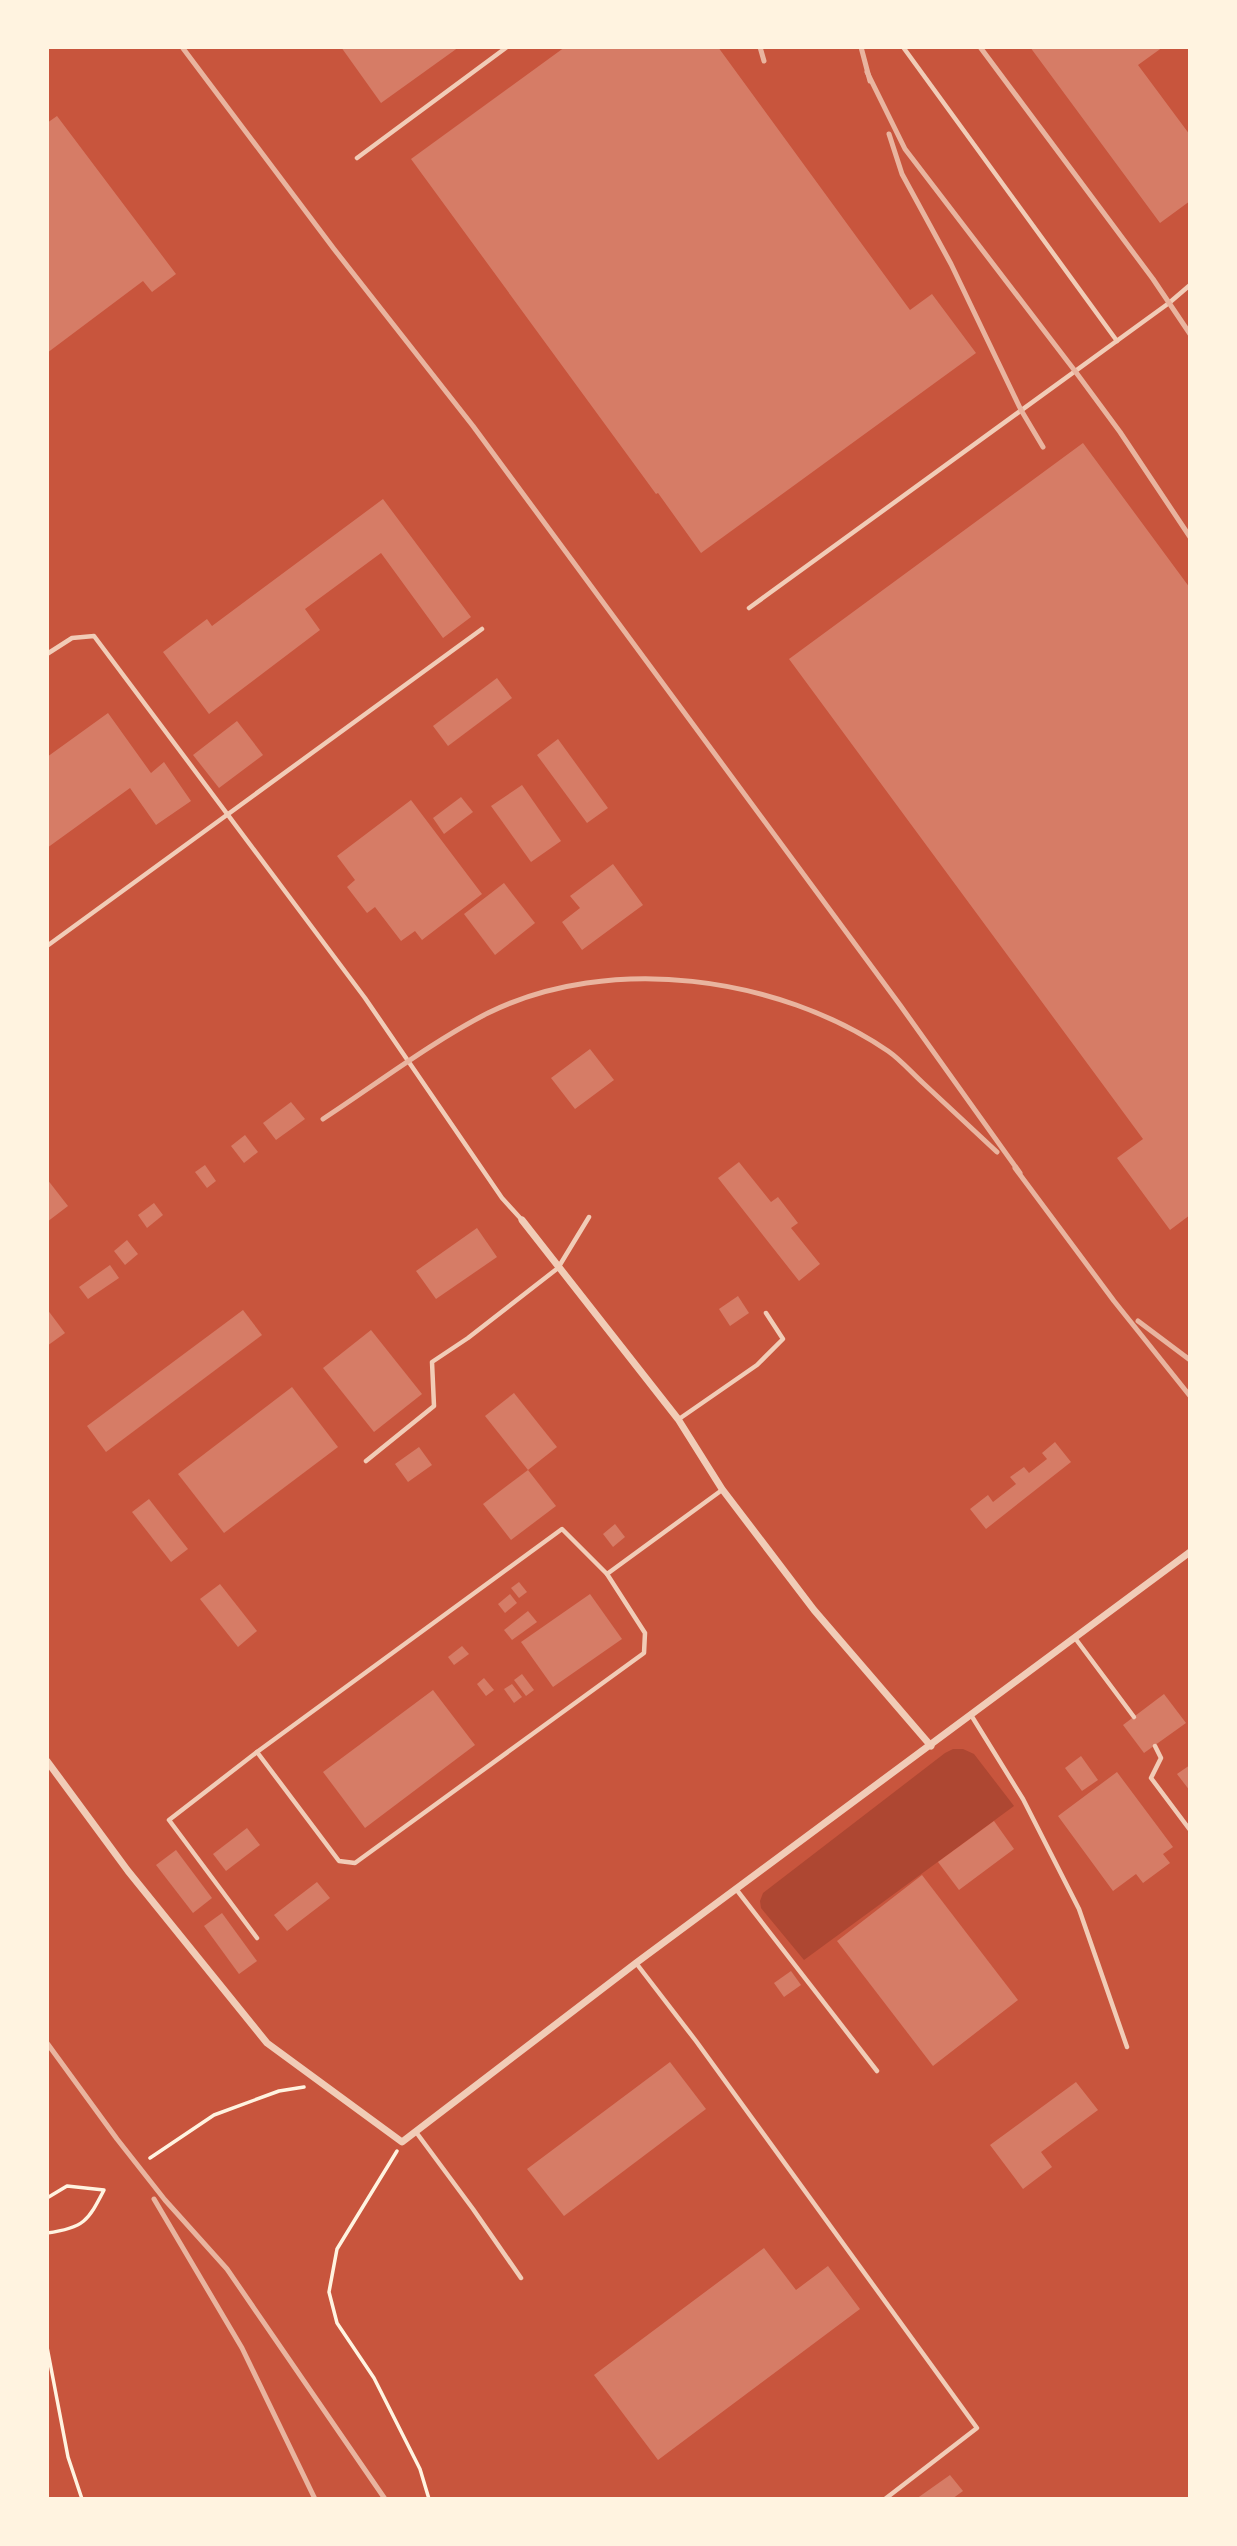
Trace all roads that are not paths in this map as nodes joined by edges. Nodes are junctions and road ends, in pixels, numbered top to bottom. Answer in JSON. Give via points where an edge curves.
{"nodes":[{"id":1,"x":507,"y":47,"type":"edge"},
{"id":2,"x":903,"y":47,"type":"edge"},
{"id":3,"x":357,"y":158,"type":"dead end"},
{"id":4,"x":1190,"y":285,"type":"edge"},
{"id":5,"x":1117,"y":341,"type":"junction"},
{"id":6,"x":749,"y":608,"type":"dead end"},
{"id":7,"x":482,"y":629,"type":"dead end"},
{"id":8,"x":47,"y":653,"type":"edge"},
{"id":9,"x":228,"y":816,"type":"junction"},
{"id":10,"x":47,"y":946,"type":"edge"},
{"id":11,"x":589,"y":1217,"type":"dead end"},
{"id":12,"x":522,"y":1220,"type":"joint"},
{"id":13,"x":558,"y":1268,"type":"junction"},
{"id":14,"x":766,"y":1313,"type":"dead end"},
{"id":15,"x":678,"y":1419,"type":"junction"},
{"id":16,"x":366,"y":1461,"type":"dead end"},
{"id":17,"x":722,"y":1489,"type":"junction"},
{"id":18,"x":1190,"y":1552,"type":"edge"},
{"id":19,"x":607,"y":1574,"type":"junction"},
{"id":20,"x":1075,"y":1638,"type":"junction"},
{"id":21,"x":971,"y":1715,"type":"junction"},
{"id":22,"x":1134,"y":1717,"type":"dead end"},
{"id":23,"x":1155,"y":1745,"type":"dead end"},
{"id":24,"x":930,"y":1746,"type":"junction"},
{"id":25,"x":257,"y":1752,"type":"junction"},
{"id":26,"x":47,"y":1761,"type":"edge"},
{"id":27,"x":1190,"y":1830,"type":"edge"},
{"id":28,"x":736,"y":1889,"type":"junction"},
{"id":29,"x":257,"y":1938,"type":"dead end"},
{"id":30,"x":636,"y":1963,"type":"junction"},
{"id":31,"x":1127,"y":2046,"type":"dead end"},
{"id":32,"x":877,"y":2071,"type":"dead end"},
{"id":33,"x":416,"y":2131,"type":"junction"},
{"id":34,"x":521,"y":2278,"type":"dead end"},
{"id":35,"x":885,"y":2499,"type":"edge"}],
"edges":[{"from":1,"to":3,"type":"lane"},
{"from":2,"to":5,"type":"lane"},
{"from":4,"to":5,"type":"lane"},
{"from":5,"to":6,"type":"lane"},
{"from":7,"to":9,"type":"lane"},
{"from":8,"to":9,"type":"lane","via":[[72,638],[94,636]]},
{"from":9,"to":10,"type":"lane"},
{"from":9,"to":12,"type":"lane","via":[[365,998],[502,1198]]},
{"from":11,"to":13,"type":"lane"},
{"from":12,"to":13,"type":"street"},
{"from":13,"to":15,"type":"street"},
{"from":13,"to":16,"type":"lane","via":[[432,1362],[434,1406]]},
{"from":14,"to":15,"type":"lane","via":[[783,1339],[757,1365]]},
{"from":15,"to":17,"type":"street"},
{"from":17,"to":19,"type":"lane"},
{"from":17,"to":24,"type":"street","via":[[814,1610]]},
{"from":18,"to":20,"type":"street"},
{"from":19,"to":25,"type":"lane","via":[[562,1529]]},
{"from":19,"to":25,"type":"lane","via":[[645,1633],[644,1653],[355,1863],[339,1861]]},
{"from":20,"to":21,"type":"street"},
{"from":20,"to":22,"type":"lane"},
{"from":21,"to":24,"type":"street"},
{"from":21,"to":31,"type":"lane","via":[[1023,1799],[1079,1909]]},
{"from":23,"to":27,"type":"lane","via":[[1161,1758],[1152,1778]]},
{"from":24,"to":28,"type":"street"},
{"from":25,"to":29,"type":"lane","via":[[169,1820]]},
{"from":26,"to":33,"type":"street","via":[[128,1871],[267,2043],[402,2142]]},
{"from":28,"to":30,"type":"street"},
{"from":28,"to":32,"type":"lane"},
{"from":30,"to":33,"type":"street"},
{"from":30,"to":35,"type":"lane","via":[[977,2428]]},
{"from":33,"to":34,"type":"lane"}]}
